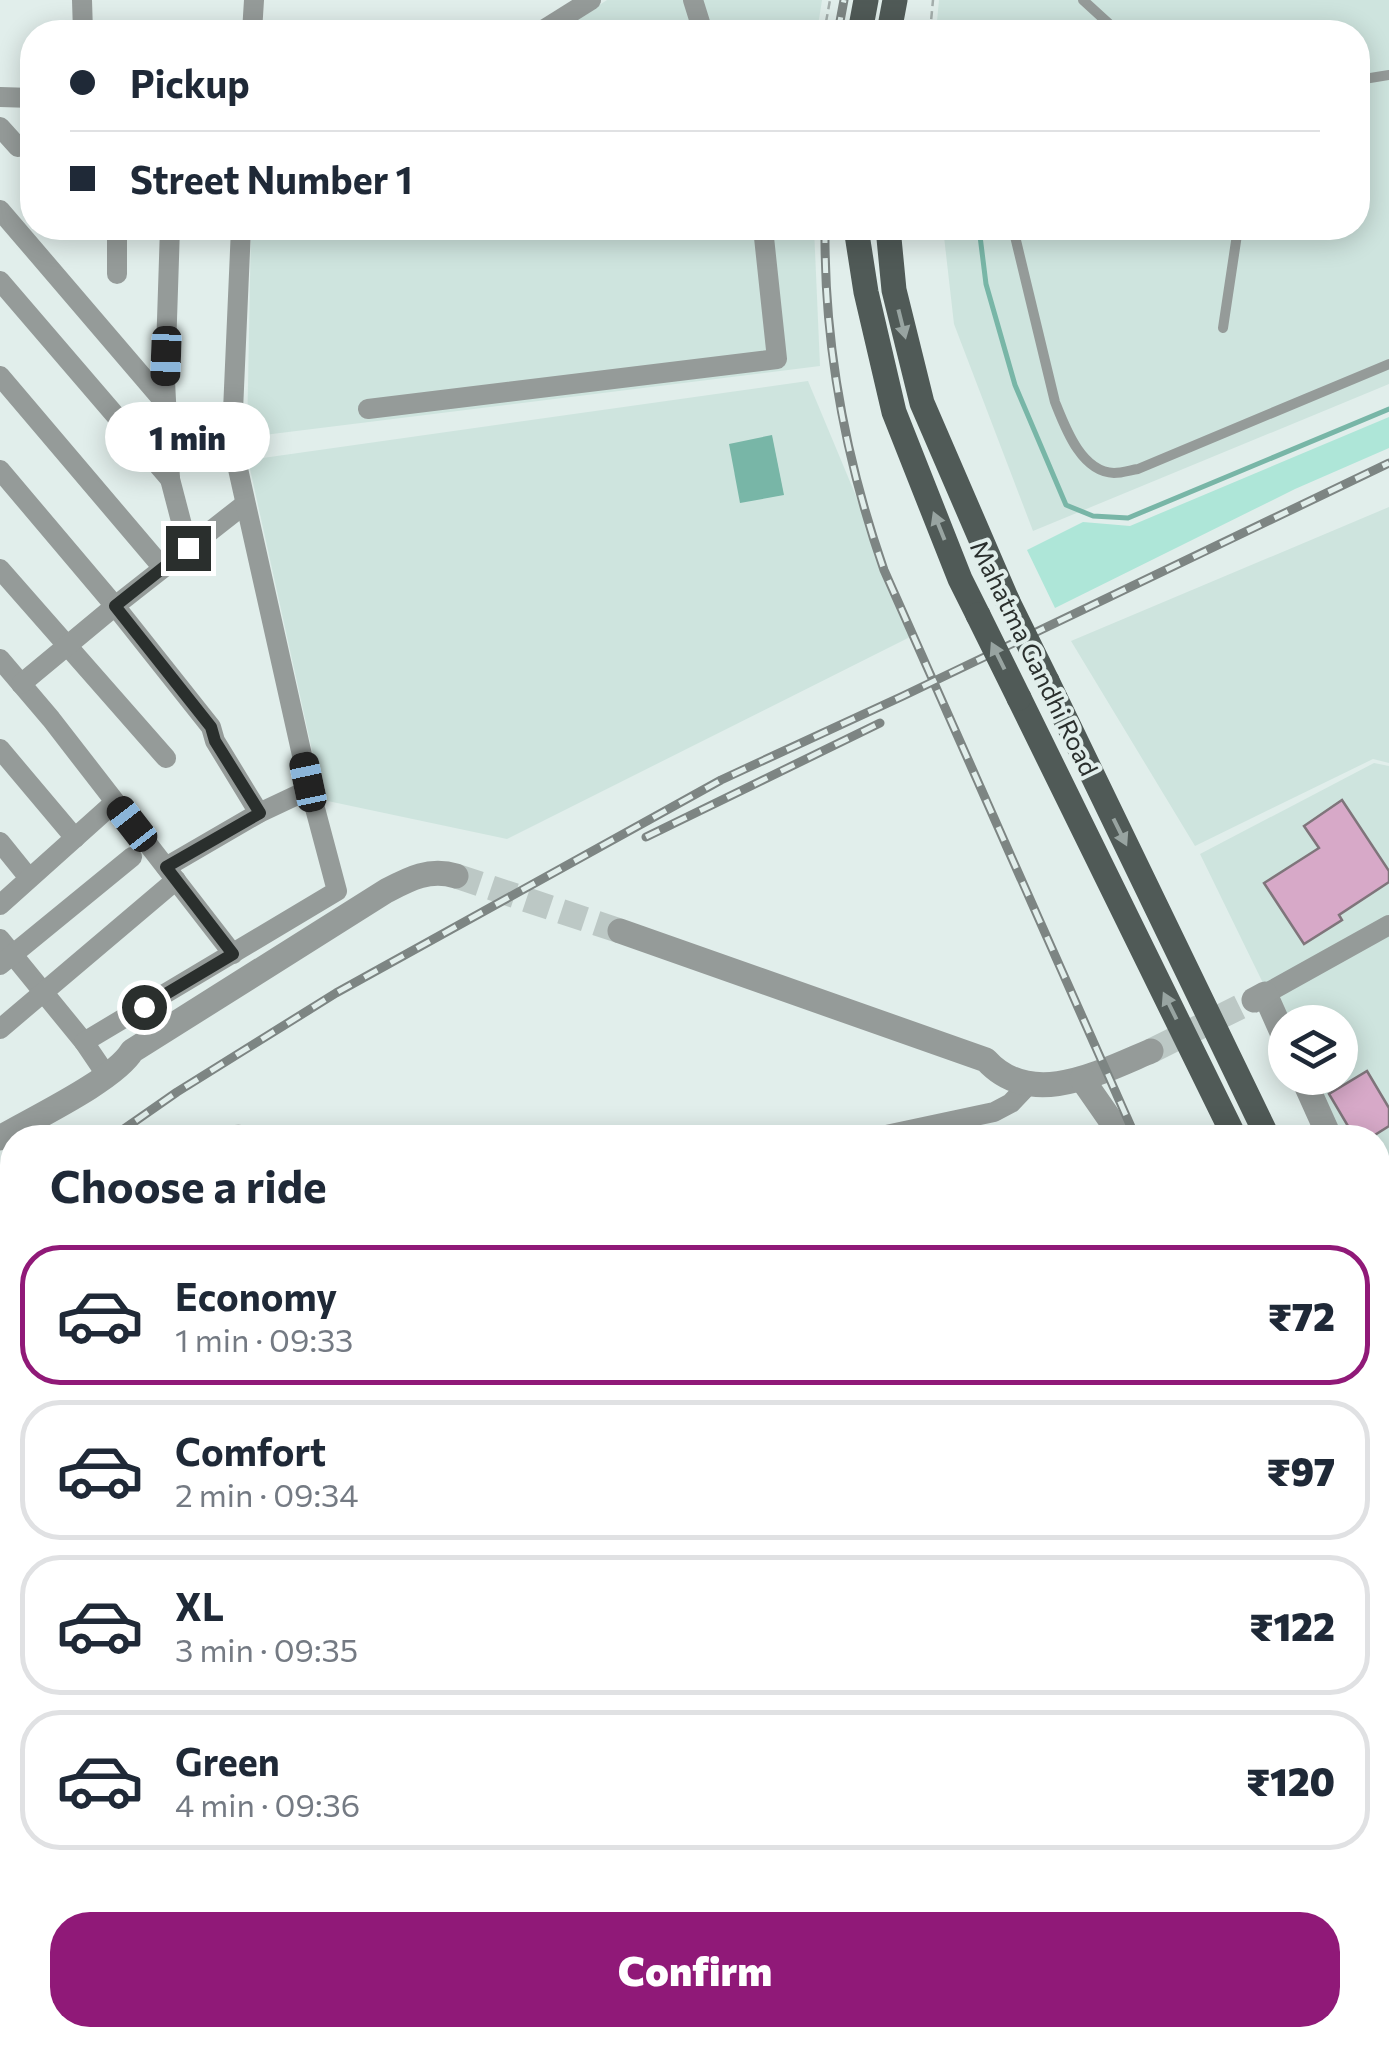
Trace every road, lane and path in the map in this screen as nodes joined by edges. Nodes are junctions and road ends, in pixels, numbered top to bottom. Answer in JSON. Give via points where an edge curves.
{"nodes":[{"id":1,"x":591,"y":0,"type":"edge"},
{"id":2,"x":1083,"y":0,"type":"edge"},
{"id":3,"x":559,"y":20,"type":"edge"},
{"id":4,"x":1105,"y":20,"type":"edge"},
{"id":5,"x":0,"y":127,"type":"edge"},
{"id":6,"x":18,"y":147,"type":"dead end"},
{"id":7,"x":0,"y":210,"type":"edge"},
{"id":8,"x":20,"y":233,"type":"edge"},
{"id":9,"x":26,"y":240,"type":"edge"},
{"id":10,"x":117,"y":240,"type":"edge"},
{"id":11,"x":170,"y":240,"type":"edge"},
{"id":12,"x":241,"y":240,"type":"edge"},
{"id":13,"x":763,"y":240,"type":"edge"},
{"id":14,"x":858,"y":240,"type":"edge"},
{"id":15,"x":889,"y":240,"type":"edge"},
{"id":16,"x":1016,"y":240,"type":"edge"},
{"id":17,"x":1236,"y":240,"type":"edge"},
{"id":18,"x":116,"y":274,"type":"dead end"},
{"id":19,"x":0,"y":280,"type":"edge"},
{"id":20,"x":1222,"y":328,"type":"dead end"},
{"id":21,"x":1389,"y":364,"type":"edge"},
{"id":22,"x":0,"y":376,"type":"edge"},
{"id":23,"x":166,"y":404,"type":"junction"},
{"id":24,"x":368,"y":409,"type":"dead end"},
{"id":25,"x":0,"y":470,"type":"edge"},
{"id":26,"x":170,"y":480,"type":"junction"},
{"id":27,"x":245,"y":504,"type":"junction"},
{"id":28,"x":188,"y":548,"type":"junction"},
{"id":29,"x":163,"y":568,"type":"junction"},
{"id":30,"x":0,"y":569,"type":"edge"},
{"id":31,"x":115,"y":606,"type":"junction"},
{"id":32,"x":66,"y":646,"type":"junction"},
{"id":33,"x":0,"y":659,"type":"edge"},
{"id":34,"x":21,"y":684,"type":"junction"},
{"id":35,"x":0,"y":749,"type":"edge"},
{"id":36,"x":166,"y":758,"type":"dead end"},
{"id":37,"x":310,"y":789,"type":"junction"},
{"id":38,"x":115,"y":802,"type":"junction"},
{"id":39,"x":260,"y":813,"type":"junction"},
{"id":40,"x":75,"y":838,"type":"junction"},
{"id":41,"x":0,"y":842,"type":"edge"},
{"id":42,"x":132,"y":856,"type":"dead end"},
{"id":43,"x":171,"y":874,"type":"junction"},
{"id":44,"x":30,"y":878,"type":"junction"},
{"id":45,"x":454,"y":883,"type":"tunnel mouth"},
{"id":46,"x":0,"y":904,"type":"edge"},
{"id":47,"x":1389,"y":925,"type":"edge"},
{"id":48,"x":618,"y":939,"type":"tunnel mouth"},
{"id":49,"x":4,"y":953,"type":"edge"},
{"id":50,"x":233,"y":954,"type":"junction"},
{"id":51,"x":42,"y":991,"type":"junction"},
{"id":52,"x":1259,"y":997,"type":"joint"},
{"id":53,"x":1268,"y":1012,"type":"edge"},
{"id":54,"x":0,"y":1029,"type":"edge"},
{"id":55,"x":84,"y":1042,"type":"junction"},
{"id":56,"x":1151,"y":1051,"type":"tunnel mouth"},
{"id":57,"x":116,"y":1070,"type":"junction"},
{"id":58,"x":1239,"y":1078,"type":"junction"},
{"id":59,"x":1082,"y":1079,"type":"junction"},
{"id":60,"x":1029,"y":1084,"type":"junction"},
{"id":61,"x":1213,"y":1094,"type":"junction"},
{"id":62,"x":1311,"y":1095,"type":"edge"},
{"id":63,"x":22,"y":1125,"type":"edge"},
{"id":64,"x":933,"y":1125,"type":"edge"},
{"id":65,"x":1114,"y":1125,"type":"edge"},
{"id":66,"x":1221,"y":1125,"type":"edge"},
{"id":67,"x":1228,"y":1125,"type":"edge"},
{"id":68,"x":1262,"y":1125,"type":"edge"},
{"id":69,"x":1273,"y":1125,"type":"edge"},
{"id":70,"x":1324,"y":1125,"type":"edge"}],
"edges":[{"from":1,"to":3,"type":"street"},
{"from":2,"to":4,"type":"lane"},
{"from":5,"to":6,"type":"street"},
{"from":7,"to":8,"type":"street"},
{"from":9,"to":23,"type":"street"},
{"from":10,"to":18,"type":"street"},
{"from":11,"to":23,"type":"street"},
{"from":12,"to":27,"type":"street","via":[[234,411]]},
{"from":13,"to":24,"type":"street","via":[[776,359]]},
{"from":61,"to":14,"type":"main road","name":"Mahatma Gandhi Road","one_way":true,"bridge":true,"via":[[960,578],[894,412]]},
{"from":15,"to":58,"type":"main road","name":"Mahatma Gandhi Road","one_way":true,"bridge":true,"via":[[894,290],[922,403],[1008,602]]},
{"from":16,"to":21,"type":"lane","via":[[1054,402],[1084,458],[1110,474],[1138,470]]},
{"from":17,"to":20,"type":"lane"},
{"from":19,"to":26,"type":"street"},
{"from":22,"to":29,"type":"street"},
{"from":23,"to":26,"type":"street"},
{"from":25,"to":31,"type":"street"},
{"from":26,"to":28,"type":"street"},
{"from":27,"to":28,"type":"street"},
{"from":27,"to":37,"type":"street"},
{"from":28,"to":29,"type":"street"},
{"from":29,"to":31,"type":"street"},
{"from":30,"to":32,"type":"street"},
{"from":31,"to":32,"type":"street"},
{"from":31,"to":39,"type":"street","via":[[211,727]]},
{"from":32,"to":34,"type":"street"},
{"from":32,"to":36,"type":"street"},
{"from":33,"to":34,"type":"street"},
{"from":34,"to":38,"type":"street"},
{"from":35,"to":40,"type":"street"},
{"from":37,"to":39,"type":"street"},
{"from":37,"to":50,"type":"street","via":[[337,891]]},
{"from":38,"to":40,"type":"street"},
{"from":38,"to":43,"type":"street"},
{"from":39,"to":43,"type":"street"},
{"from":40,"to":44,"type":"street"},
{"from":41,"to":44,"type":"street"},
{"from":42,"to":49,"type":"street"},
{"from":43,"to":50,"type":"street"},
{"from":43,"to":51,"type":"street"},
{"from":44,"to":46,"type":"street"},
{"from":45,"to":57,"type":"street","via":[[410,892],[140,1062]]},
{"from":47,"to":52,"type":"street"},
{"from":48,"to":60,"type":"street","via":[[981,1074],[994,1070]]},
{"from":49,"to":51,"type":"street"},
{"from":50,"to":55,"type":"street"},
{"from":51,"to":54,"type":"street"},
{"from":51,"to":55,"type":"street"},
{"from":52,"to":53,"type":"street"},
{"from":55,"to":57,"type":"street"},
{"from":56,"to":59,"type":"street"},
{"from":57,"to":63,"type":"street"},
{"from":58,"to":68,"type":"main road"},
{"from":58,"to":69,"type":"main road"},
{"from":59,"to":60,"type":"street"},
{"from":59,"to":65,"type":"street"},
{"from":60,"to":64,"type":"street","via":[[994,1112]]},
{"from":61,"to":66,"type":"main road"},
{"from":61,"to":67,"type":"main road"},
{"from":62,"to":70,"type":"street"}]}
